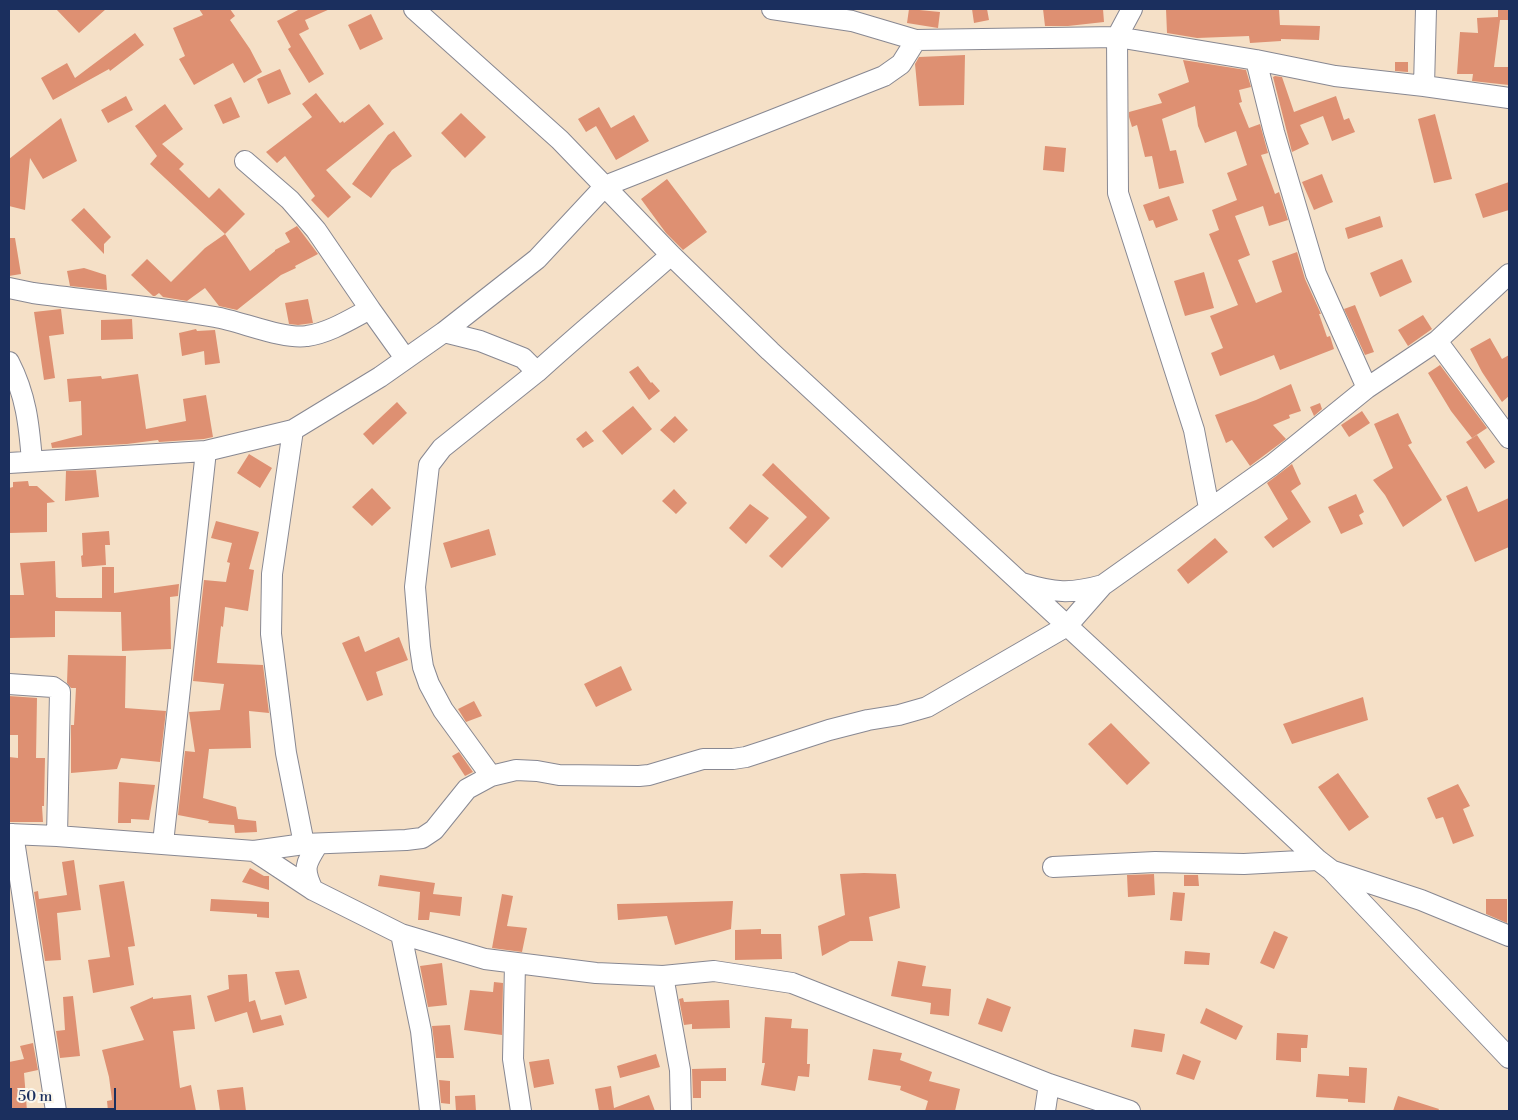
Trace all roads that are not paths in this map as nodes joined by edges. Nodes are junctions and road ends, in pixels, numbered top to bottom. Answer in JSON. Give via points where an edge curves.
{"nodes":[{"id":1,"x":414,"y":9,"type":"edge"},
{"id":2,"x":772,"y":9,"type":"edge"},
{"id":3,"x":1132,"y":9,"type":"edge"},
{"id":4,"x":1426,"y":9,"type":"edge"},
{"id":5,"x":1117,"y":37,"type":"junction"},
{"id":6,"x":916,"y":40,"type":"junction"},
{"id":7,"x":1256,"y":60,"type":"junction"},
{"id":8,"x":1424,"y":86,"type":"junction"},
{"id":9,"x":1509,"y":98,"type":"edge"},
{"id":10,"x":245,"y":161,"type":"dead end"},
{"id":11,"x":605,"y":186,"type":"junction"},
{"id":12,"x":671,"y":254,"type":"junction"},
{"id":13,"x":1509,"y":274,"type":"edge"},
{"id":14,"x":9,"y":288,"type":"edge"},
{"id":15,"x":370,"y":309,"type":"junction"},
{"id":16,"x":444,"y":332,"type":"junction"},
{"id":17,"x":1437,"y":341,"type":"junction"},
{"id":18,"x":405,"y":358,"type":"junction"},
{"id":19,"x":9,"y":362,"type":"edge"},
{"id":20,"x":537,"y":372,"type":"junction"},
{"id":21,"x":1367,"y":388,"type":"junction"},
{"id":22,"x":293,"y":430,"type":"junction"},
{"id":23,"x":1509,"y":438,"type":"edge"},
{"id":24,"x":206,"y":451,"type":"junction"},
{"id":25,"x":32,"y":461,"type":"junction"},
{"id":26,"x":9,"y":462,"type":"edge"},
{"id":27,"x":1209,"y":508,"type":"junction"},
{"id":28,"x":1020,"y":582,"type":"junction"},
{"id":29,"x":1103,"y":584,"type":"junction"},
{"id":30,"x":1067,"y":626,"type":"junction"},
{"id":31,"x":9,"y":684,"type":"edge"},
{"id":32,"x":491,"y":776,"type":"junction"},
{"id":33,"x":11,"y":834,"type":"edge"},
{"id":34,"x":57,"y":836,"type":"junction"},
{"id":35,"x":163,"y":843,"type":"junction"},
{"id":36,"x":311,"y":844,"type":"junction"},
{"id":37,"x":254,"y":851,"type":"junction"},
{"id":38,"x":1325,"y":865,"type":"junction"},
{"id":39,"x":1053,"y":867,"type":"dead end"},
{"id":40,"x":313,"y":890,"type":"junction"},
{"id":41,"x":401,"y":934,"type":"junction"},
{"id":42,"x":1509,"y":936,"type":"edge"},
{"id":43,"x":515,"y":964,"type":"junction"},
{"id":44,"x":663,"y":976,"type":"junction"},
{"id":45,"x":1509,"y":1058,"type":"edge"},
{"id":46,"x":1049,"y":1084,"type":"junction"},
{"id":47,"x":56,"y":1111,"type":"edge"},
{"id":48,"x":430,"y":1111,"type":"edge"},
{"id":49,"x":520,"y":1111,"type":"edge"},
{"id":50,"x":681,"y":1111,"type":"edge"},
{"id":51,"x":1045,"y":1111,"type":"edge"},
{"id":52,"x":1130,"y":1111,"type":"edge"}],
"edges":[{"from":1,"to":11,"type":"street","via":[[560,140]]},
{"from":2,"to":6,"type":"street","via":[[852,21]]},
{"from":3,"to":5,"type":"street"},
{"from":4,"to":8,"type":"street"},
{"from":5,"to":6,"type":"street"},
{"from":5,"to":7,"type":"street"},
{"from":5,"to":27,"type":"street","via":[[1118,194],[1194,430]]},
{"from":6,"to":11,"type":"street","via":[[901,64],[884,76]]},
{"from":7,"to":8,"type":"street","via":[[1335,76]]},
{"from":7,"to":21,"type":"street","via":[[1316,274]]},
{"from":8,"to":9,"type":"street"},
{"from":10,"to":15,"type":"street","via":[[310,222]]},
{"from":11,"to":12,"type":"street"},
{"from":11,"to":16,"type":"street","via":[[537,259]]},
{"from":12,"to":20,"type":"street"},
{"from":12,"to":28,"type":"street","via":[[770,351]]},
{"from":13,"to":17,"type":"street"},
{"from":14,"to":15,"type":"street","via":[[216,317],[298,336],[339,326]]},
{"from":15,"to":18,"type":"street"},
{"from":16,"to":18,"type":"street"},
{"from":16,"to":20,"type":"street","via":[[523,358]]},
{"from":17,"to":21,"type":"street"},
{"from":17,"to":23,"type":"street"},
{"from":18,"to":22,"type":"street","via":[[380,378]]},
{"from":19,"to":25,"type":"street","via":[[24,399]]},
{"from":20,"to":32,"type":"street","via":[[442,448],[429,465],[415,587],[420,647],[429,684],[443,710]]},
{"from":21,"to":27,"type":"street","via":[[1272,465]]},
{"from":22,"to":24,"type":"street"},
{"from":22,"to":36,"type":"street","via":[[272,574],[272,634],[286,753]]},
{"from":24,"to":25,"type":"street"},
{"from":24,"to":35,"type":"street"},
{"from":25,"to":26,"type":"street"},
{"from":27,"to":29,"type":"street"},
{"from":28,"to":29,"type":"street","via":[[1059,591],[1081,591]]},
{"from":28,"to":30,"type":"street"},
{"from":29,"to":30,"type":"street"},
{"from":30,"to":32,"type":"street","via":[[927,707],[829,730],[746,757],[704,760],[639,776],[559,775],[516,770]]},
{"from":30,"to":38,"type":"street"},
{"from":31,"to":34,"type":"street","via":[[53,686],[60,692]]},
{"from":32,"to":36,"type":"street","via":[[467,789],[443,822],[422,838]]},
{"from":33,"to":34,"type":"street"},
{"from":33,"to":47,"type":"street"},
{"from":34,"to":35,"type":"street"},
{"from":35,"to":37,"type":"street"},
{"from":36,"to":37,"type":"street"},
{"from":36,"to":40,"type":"street","via":[[305,869]]},
{"from":37,"to":40,"type":"street"},
{"from":38,"to":39,"type":"street","via":[[1155,862]]},
{"from":38,"to":42,"type":"street"},
{"from":38,"to":45,"type":"street"},
{"from":40,"to":41,"type":"street"},
{"from":41,"to":43,"type":"street","via":[[485,959]]},
{"from":41,"to":48,"type":"street","via":[[421,1031]]},
{"from":43,"to":44,"type":"street","via":[[596,974]]},
{"from":43,"to":49,"type":"street","via":[[514,1059]]},
{"from":44,"to":46,"type":"street","via":[[714,971],[792,983]]},
{"from":44,"to":50,"type":"street","via":[[680,1070]]},
{"from":46,"to":51,"type":"street"},
{"from":46,"to":52,"type":"street"}]}
